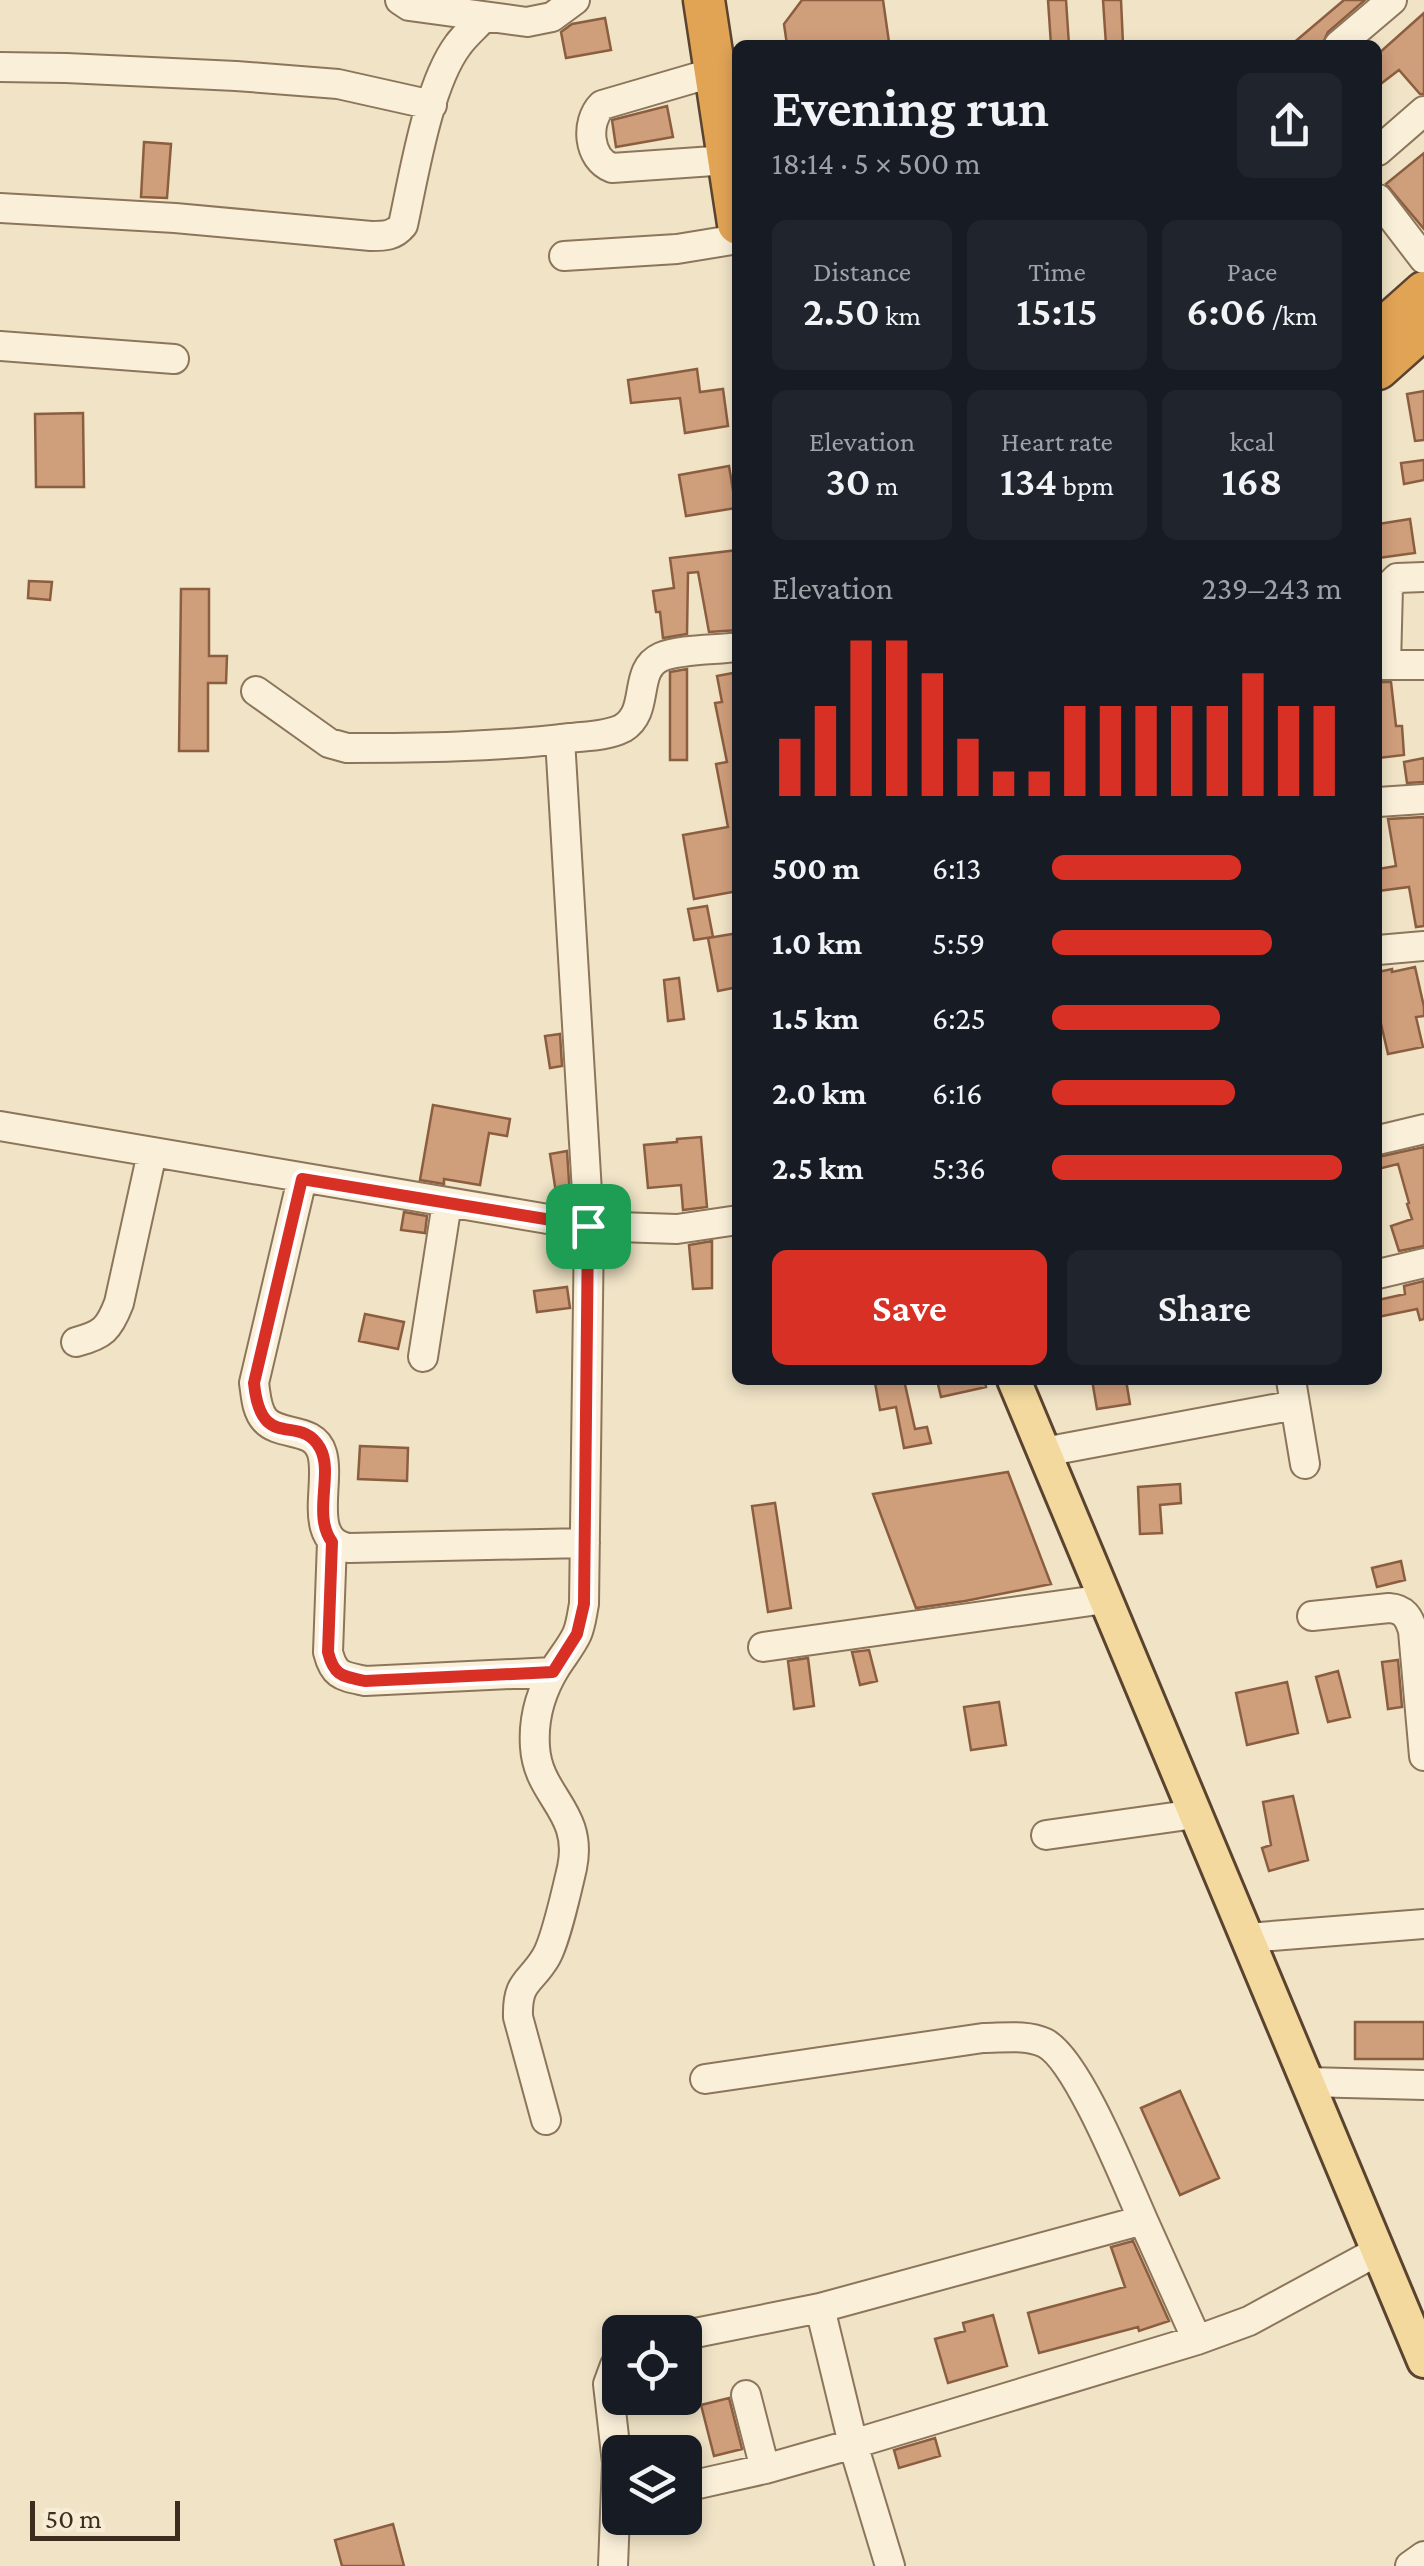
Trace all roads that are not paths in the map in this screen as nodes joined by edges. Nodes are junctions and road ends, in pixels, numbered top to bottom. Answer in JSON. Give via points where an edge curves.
{"nodes":[{"id":1,"x":400,"y":0,"type":"edge"},
{"id":2,"x":575,"y":0,"type":"edge"},
{"id":3,"x":704,"y":0,"type":"edge"},
{"id":4,"x":1392,"y":0,"type":"edge"},
{"id":5,"x":484,"y":16,"type":"junction"},
{"id":6,"x":1346,"y":40,"type":"edge"},
{"id":7,"x":0,"y":67,"type":"edge"},
{"id":8,"x":715,"y":72,"type":"junction"},
{"id":9,"x":432,"y":105,"type":"junction"},
{"id":10,"x":1424,"y":111,"type":"edge"},
{"id":11,"x":1382,"y":148,"type":"edge"},
{"id":12,"x":728,"y":160,"type":"junction"},
{"id":13,"x":732,"y":186,"type":"edge"},
{"id":14,"x":1382,"y":204,"type":"edge"},
{"id":15,"x":0,"y":208,"type":"edge"},
{"id":16,"x":732,"y":240,"type":"edge"},
{"id":17,"x":564,"y":256,"type":"dead end"},
{"id":18,"x":1424,"y":258,"type":"edge"},
{"id":19,"x":1424,"y":292,"type":"edge"},
{"id":20,"x":1424,"y":328,"type":"edge"},
{"id":21,"x":1382,"y":329,"type":"edge"},
{"id":22,"x":0,"y":346,"type":"edge"},
{"id":23,"x":174,"y":359,"type":"dead end"},
{"id":24,"x":1382,"y":365,"type":"edge"},
{"id":25,"x":1424,"y":577,"type":"edge"},
{"id":26,"x":732,"y":649,"type":"edge"},
{"id":27,"x":1382,"y":664,"type":"edge"},
{"id":28,"x":1424,"y":665,"type":"edge"},
{"id":29,"x":256,"y":691,"type":"dead end"},
{"id":30,"x":560,"y":739,"type":"junction"},
{"id":31,"x":1424,"y":799,"type":"edge"},
{"id":32,"x":1382,"y":802,"type":"edge"},
{"id":33,"x":1424,"y":946,"type":"edge"},
{"id":34,"x":1382,"y":950,"type":"edge"},
{"id":35,"x":0,"y":1126,"type":"edge"},
{"id":36,"x":1424,"y":1128,"type":"edge"},
{"id":37,"x":1382,"y":1139,"type":"edge"},
{"id":38,"x":152,"y":1153,"type":"junction"},
{"id":39,"x":302,"y":1179,"type":"junction"},
{"id":40,"x":447,"y":1203,"type":"junction"},
{"id":41,"x":732,"y":1221,"type":"edge"},
{"id":42,"x":588,"y":1226,"type":"junction"},
{"id":43,"x":1424,"y":1263,"type":"edge"},
{"id":44,"x":1382,"y":1273,"type":"edge"},
{"id":45,"x":76,"y":1342,"type":"dead end"},
{"id":46,"x":422,"y":1357,"type":"dead end"},
{"id":47,"x":1016,"y":1385,"type":"edge"},
{"id":48,"x":1293,"y":1393,"type":"edge"},
{"id":49,"x":1044,"y":1452,"type":"junction"},
{"id":50,"x":1305,"y":1464,"type":"dead end"},
{"id":51,"x":332,"y":1542,"type":"junction"},
{"id":52,"x":585,"y":1543,"type":"junction"},
{"id":53,"x":1105,"y":1599,"type":"junction"},
{"id":54,"x":1312,"y":1616,"type":"dead end"},
{"id":55,"x":764,"y":1647,"type":"dead end"},
{"id":56,"x":553,"y":1672,"type":"junction"},
{"id":57,"x":1424,"y":1756,"type":"edge"},
{"id":58,"x":1195,"y":1814,"type":"junction"},
{"id":59,"x":1046,"y":1834,"type":"dead end"},
{"id":60,"x":1424,"y":1924,"type":"edge"},
{"id":61,"x":1246,"y":1938,"type":"junction"},
{"id":62,"x":705,"y":2079,"type":"dead end"},
{"id":63,"x":1307,"y":2082,"type":"junction"},
{"id":64,"x":1424,"y":2085,"type":"edge"},
{"id":65,"x":546,"y":2120,"type":"dead end"},
{"id":66,"x":1144,"y":2220,"type":"junction"},
{"id":67,"x":1378,"y":2251,"type":"junction"},
{"id":68,"x":820,"y":2308,"type":"junction"},
{"id":69,"x":702,"y":2332,"type":"edge"},
{"id":70,"x":1197,"y":2340,"type":"junction"},
{"id":71,"x":1424,"y":2361,"type":"edge"},
{"id":72,"x":746,"y":2394,"type":"dead end"},
{"id":73,"x":853,"y":2444,"type":"junction"},
{"id":74,"x":765,"y":2470,"type":"junction"},
{"id":75,"x":702,"y":2483,"type":"edge"},
{"id":76,"x":616,"y":2535,"type":"edge"},
{"id":77,"x":1424,"y":2556,"type":"edge"},
{"id":78,"x":614,"y":2566,"type":"edge"},
{"id":79,"x":890,"y":2566,"type":"edge"},
{"id":80,"x":1410,"y":2566,"type":"edge"}],
"edges":[{"from":1,"to":5,"type":"street"},
{"from":2,"to":5,"type":"street","via":[[542,20]]},
{"from":3,"to":8,"type":"highway"},
{"from":4,"to":6,"type":"street"},
{"from":5,"to":9,"type":"street","via":[[458,45]]},
{"from":7,"to":9,"type":"street","via":[[338,84]]},
{"from":8,"to":12,"type":"highway"},
{"from":8,"to":12,"type":"street","via":[[602,104],[590,128],[595,155],[612,168]]},
{"from":9,"to":15,"type":"street","via":[[403,225],[384,236]]},
{"from":10,"to":11,"type":"street"},
{"from":12,"to":13,"type":"highway"},
{"from":14,"to":18,"type":"street"},
{"from":16,"to":17,"type":"street"},
{"from":19,"to":21,"type":"highway"},
{"from":20,"to":24,"type":"highway"},
{"from":22,"to":23,"type":"street"},
{"from":25,"to":27,"type":"street","via":[[1397,578],[1388,587]]},
{"from":26,"to":30,"type":"street","via":[[658,658],[646,668],[630,722],[610,733]]},
{"from":27,"to":28,"type":"street"},
{"from":29,"to":30,"type":"street","via":[[329,743],[347,748]]},
{"from":30,"to":42,"type":"street"},
{"from":31,"to":32,"type":"street"},
{"from":33,"to":34,"type":"street"},
{"from":35,"to":38,"type":"street"},
{"from":36,"to":37,"type":"street"},
{"from":38,"to":39,"type":"street"},
{"from":38,"to":45,"type":"street","via":[[113,1318],[96,1337]]},
{"from":39,"to":40,"type":"street"},
{"from":39,"to":51,"type":"street","via":[[254,1383],[262,1418],[320,1447]]},
{"from":40,"to":42,"type":"street"},
{"from":40,"to":46,"type":"street"},
{"from":41,"to":42,"type":"street","via":[[677,1229]]},
{"from":42,"to":52,"type":"street"},
{"from":43,"to":44,"type":"street"},
{"from":47,"to":49,"type":"main road"},
{"from":48,"to":49,"type":"street"},
{"from":48,"to":50,"type":"street"},
{"from":49,"to":53,"type":"main road"},
{"from":51,"to":52,"type":"street","via":[[349,1548]]},
{"from":51,"to":56,"type":"street","via":[[328,1652],[338,1674],[365,1681]]},
{"from":52,"to":56,"type":"street","via":[[577,1634]]},
{"from":53,"to":55,"type":"street"},
{"from":53,"to":58,"type":"main road"},
{"from":54,"to":57,"type":"street","via":[[1389,1608],[1405,1613],[1413,1631]]},
{"from":56,"to":65,"type":"street","via":[[540,1698],[535,1748],[539,1771],[573,1832],[573,1865],[547,1956],[518,2000]]},
{"from":58,"to":59,"type":"street"},
{"from":58,"to":61,"type":"main road"},
{"from":60,"to":61,"type":"street"},
{"from":61,"to":63,"type":"main road"},
{"from":62,"to":66,"type":"street","via":[[1026,2037],[1066,2060]]},
{"from":63,"to":64,"type":"street"},
{"from":63,"to":67,"type":"main road"},
{"from":66,"to":68,"type":"street"},
{"from":66,"to":70,"type":"street"},
{"from":67,"to":70,"type":"street","via":[[1249,2321]]},
{"from":67,"to":71,"type":"main road"},
{"from":68,"to":69,"type":"street"},
{"from":68,"to":73,"type":"street"},
{"from":70,"to":73,"type":"street"},
{"from":72,"to":74,"type":"street"},
{"from":73,"to":74,"type":"street"},
{"from":73,"to":79,"type":"street"},
{"from":74,"to":75,"type":"street"},
{"from":76,"to":78,"type":"street"},
{"from":77,"to":80,"type":"street"}]}
